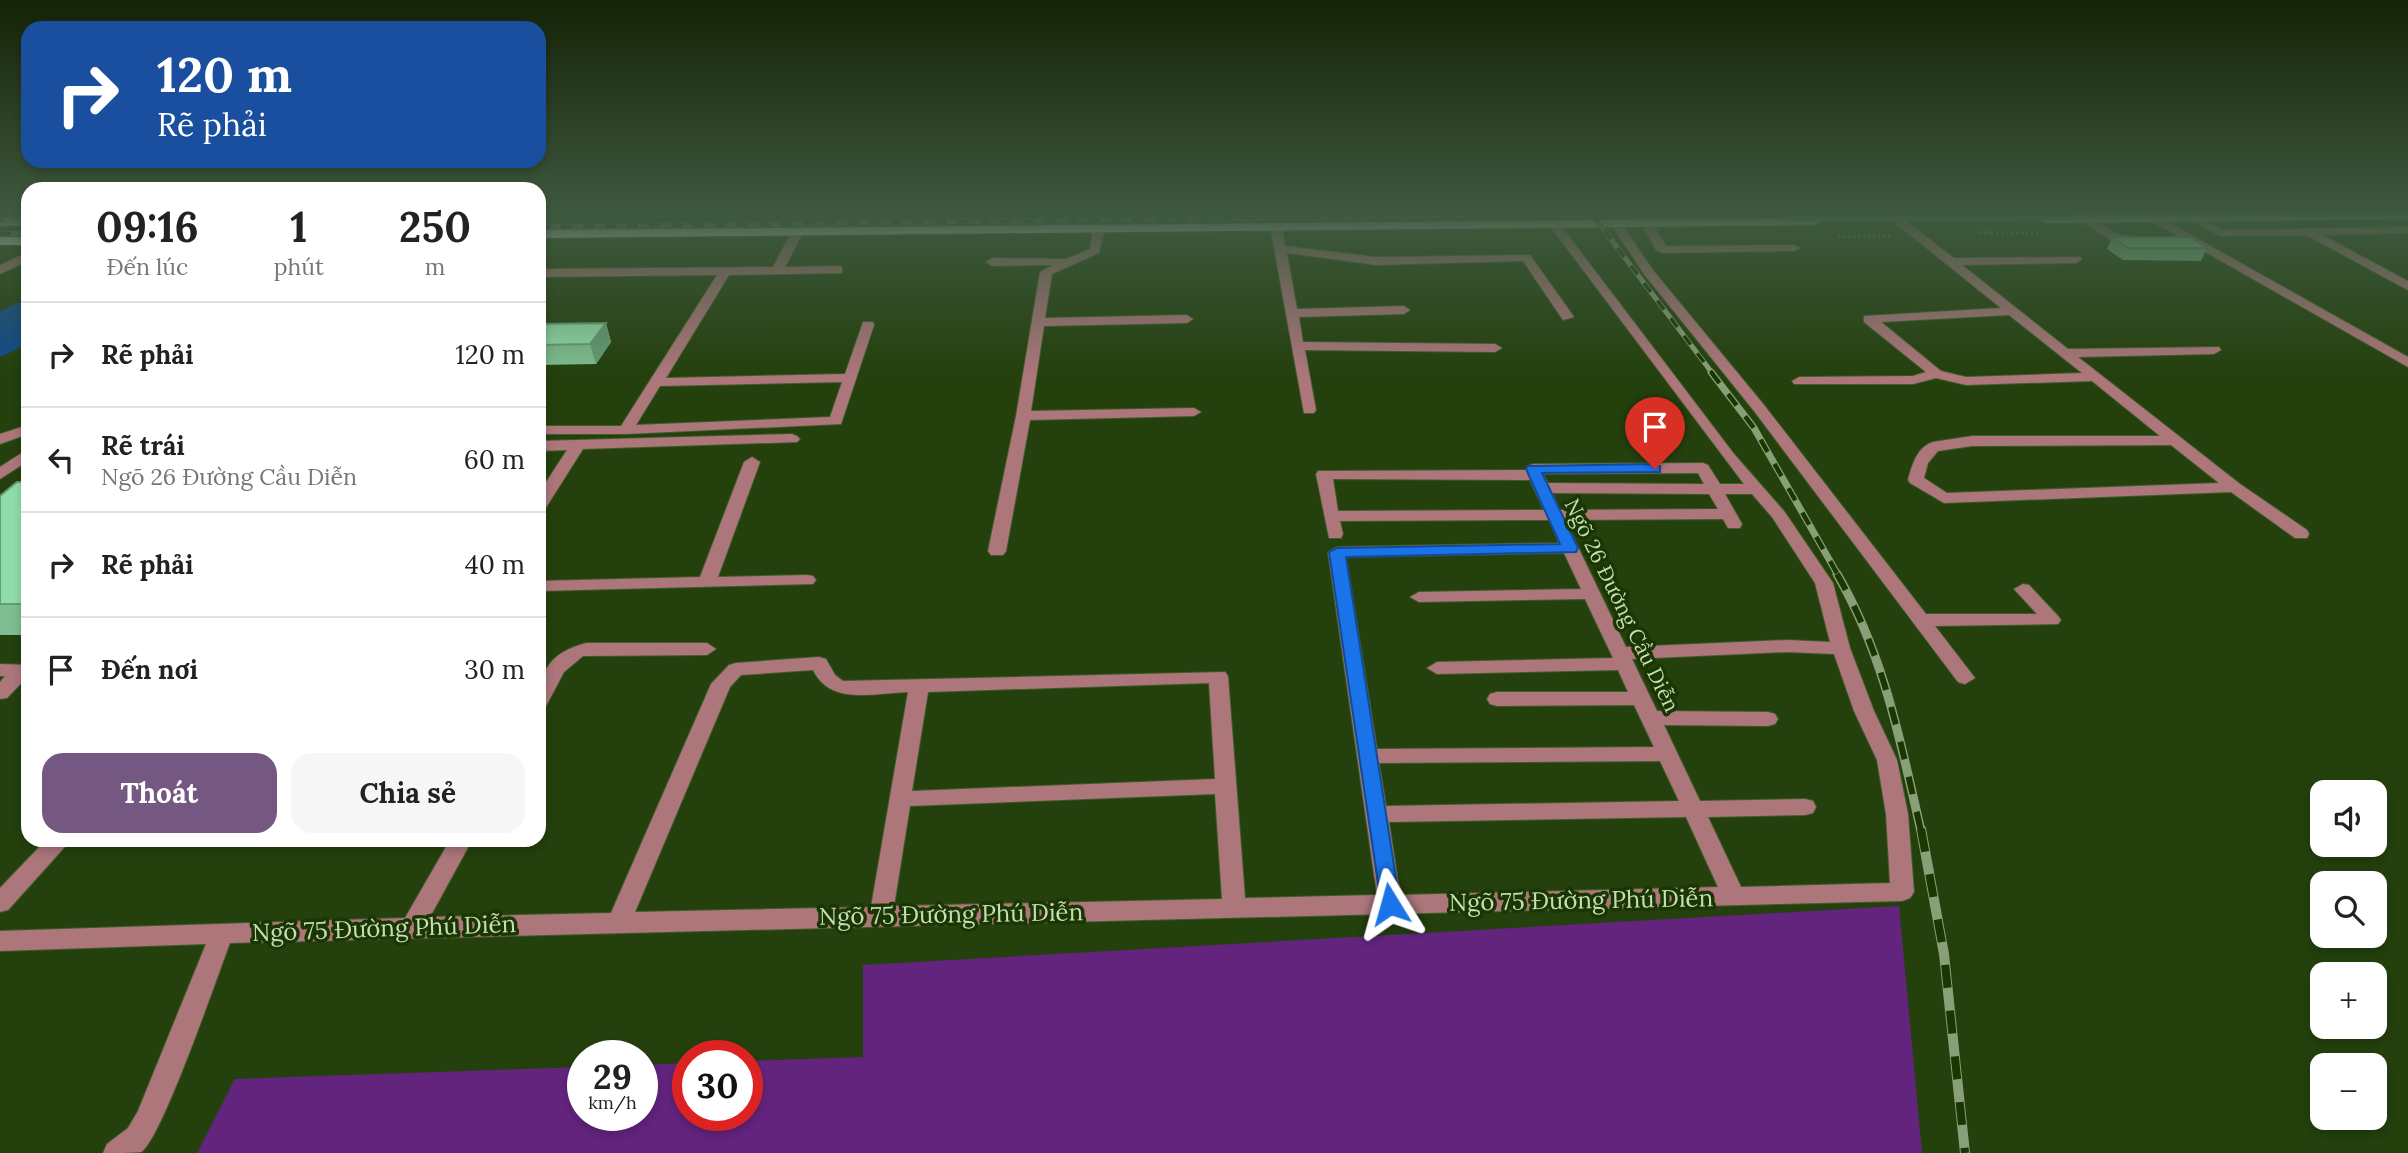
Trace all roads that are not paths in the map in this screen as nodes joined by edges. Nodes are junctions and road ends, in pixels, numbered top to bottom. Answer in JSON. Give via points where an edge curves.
{"nodes":[{"id":1,"x":779,"y":267,"type":"edge"},
{"id":2,"x":1057,"y":267,"type":"edge"},
{"id":3,"x":1283,"y":267,"type":"edge"},
{"id":4,"x":1533,"y":267,"type":"edge"},
{"id":5,"x":1587,"y":267,"type":"edge"},
{"id":6,"x":1645,"y":267,"type":"edge"},
{"id":7,"x":1955,"y":267,"type":"edge"},
{"id":8,"x":2239,"y":267,"type":"edge"},
{"id":9,"x":2373,"y":267,"type":"edge"},
{"id":10,"x":838,"y":270,"type":"dead end"},
{"id":11,"x":725,"y":271,"type":"junction"},
{"id":12,"x":777,"y":271,"type":"junction"},
{"id":13,"x":546,"y":273,"type":"edge"},
{"id":14,"x":2394,"y":278,"type":"junction"},
{"id":15,"x":2408,"y":279,"type":"edge"},
{"id":16,"x":2408,"y":286,"type":"edge"},
{"id":17,"x":1404,"y":310,"type":"dead end"},
{"id":18,"x":2010,"y":311,"type":"junction"},
{"id":19,"x":1291,"y":313,"type":"junction"},
{"id":20,"x":1568,"y":317,"type":"dead end"},
{"id":21,"x":1186,"y":319,"type":"dead end"},
{"id":22,"x":1038,"y":322,"type":"junction"},
{"id":23,"x":868,"y":325,"type":"dead end"},
{"id":24,"x":1297,"y":346,"type":"junction"},
{"id":25,"x":1495,"y":348,"type":"dead end"},
{"id":26,"x":2214,"y":349,"type":"dead end"},
{"id":27,"x":2063,"y":353,"type":"junction"},
{"id":28,"x":2408,"y":363,"type":"edge"},
{"id":29,"x":1936,"y":374,"type":"junction"},
{"id":30,"x":2094,"y":377,"type":"junction"},
{"id":31,"x":850,"y":378,"type":"junction"},
{"id":32,"x":1799,"y":381,"type":"dead end"},
{"id":33,"x":656,"y":382,"type":"junction"},
{"id":34,"x":1309,"y":410,"type":"dead end"},
{"id":35,"x":1194,"y":412,"type":"dead end"},
{"id":36,"x":1023,"y":416,"type":"junction"},
{"id":37,"x":546,"y":430,"type":"edge"},
{"id":38,"x":626,"y":430,"type":"junction"},
{"id":39,"x":21,"y":432,"type":"edge"},
{"id":40,"x":0,"y":439,"type":"edge"},
{"id":41,"x":792,"y":439,"type":"dead end"},
{"id":42,"x":2173,"y":440,"type":"junction"},
{"id":43,"x":578,"y":445,"type":"junction"},
{"id":44,"x":546,"y":446,"type":"edge"},
{"id":45,"x":21,"y":460,"type":"edge"},
{"id":46,"x":752,"y":462,"type":"dead end"},
{"id":47,"x":0,"y":474,"type":"edge"},
{"id":48,"x":1538,"y":482,"type":"junction"},
{"id":49,"x":2234,"y":487,"type":"junction"},
{"id":50,"x":1716,"y":489,"type":"junction"},
{"id":51,"x":1756,"y":489,"type":"junction"},
{"id":52,"x":546,"y":495,"type":"edge"},
{"id":53,"x":1331,"y":516,"type":"junction"},
{"id":54,"x":1555,"y":516,"type":"junction"},
{"id":55,"x":2301,"y":534,"type":"dead end"},
{"id":56,"x":1336,"y":543,"type":"junction"},
{"id":57,"x":1570,"y":548,"type":"junction"},
{"id":58,"x":997,"y":551,"type":"dead end"},
{"id":59,"x":807,"y":580,"type":"dead end"},
{"id":60,"x":707,"y":582,"type":"junction"},
{"id":61,"x":546,"y":586,"type":"edge"},
{"id":62,"x":2022,"y":589,"type":"dead end"},
{"id":63,"x":1593,"y":594,"type":"junction"},
{"id":64,"x":1419,"y":597,"type":"dead end"},
{"id":65,"x":1923,"y":620,"type":"junction"},
{"id":66,"x":1841,"y":648,"type":"junction"},
{"id":67,"x":707,"y":649,"type":"dead end"},
{"id":68,"x":1623,"y":659,"type":"junction"},
{"id":69,"x":1437,"y":668,"type":"dead end"},
{"id":70,"x":0,"y":670,"type":"edge"},
{"id":71,"x":21,"y":670,"type":"edge"},
{"id":72,"x":21,"y":672,"type":"edge"},
{"id":73,"x":1965,"y":678,"type":"dead end"},
{"id":74,"x":919,"y":686,"type":"junction"},
{"id":75,"x":546,"y":690,"type":"edge"},
{"id":76,"x":0,"y":693,"type":"edge"},
{"id":77,"x":1642,"y":698,"type":"junction"},
{"id":78,"x":1497,"y":699,"type":"dead end"},
{"id":79,"x":1651,"y":718,"type":"junction"},
{"id":80,"x":1768,"y":719,"type":"dead end"},
{"id":81,"x":1668,"y":754,"type":"junction"},
{"id":82,"x":1369,"y":756,"type":"junction"},
{"id":83,"x":1226,"y":786,"type":"junction"},
{"id":84,"x":900,"y":799,"type":"junction"},
{"id":85,"x":1805,"y":807,"type":"dead end"},
{"id":86,"x":1694,"y":809,"type":"junction"},
{"id":87,"x":1377,"y":814,"type":"junction"},
{"id":88,"x":53,"y":847,"type":"edge"},
{"id":89,"x":457,"y":847,"type":"edge"},
{"id":90,"x":1734,"y":896,"type":"junction"},
{"id":91,"x":0,"y":903,"type":"edge"},
{"id":92,"x":1390,"y":904,"type":"junction"},
{"id":93,"x":1234,"y":908,"type":"junction"},
{"id":94,"x":881,"y":916,"type":"junction"},
{"id":95,"x":619,"y":922,"type":"junction"},
{"id":96,"x":412,"y":927,"type":"junction"},
{"id":97,"x":222,"y":933,"type":"junction"},
{"id":98,"x":0,"y":941,"type":"edge"},
{"id":99,"x":117,"y":1153,"type":"edge"}],
"edges":[{"from":1,"to":12,"type":"street"},
{"from":2,"to":22,"type":"street","via":[[1046,272]]},
{"from":3,"to":19,"type":"street"},
{"from":4,"to":20,"type":"street"},
{"from":5,"to":51,"type":"street"},
{"from":6,"to":65,"type":"street"},
{"from":7,"to":18,"type":"street"},
{"from":8,"to":28,"type":"street"},
{"from":9,"to":14,"type":"street"},
{"from":10,"to":12,"type":"street"},
{"from":11,"to":12,"type":"street"},
{"from":11,"to":13,"type":"street"},
{"from":11,"to":33,"type":"street"},
{"from":14,"to":15,"type":"street"},
{"from":14,"to":16,"type":"street"},
{"from":17,"to":19,"type":"street"},
{"from":18,"to":27,"type":"street"},
{"from":18,"to":29,"type":"street","via":[[1869,319]]},
{"from":19,"to":24,"type":"street"},
{"from":21,"to":22,"type":"street"},
{"from":22,"to":36,"type":"street"},
{"from":23,"to":31,"type":"street"},
{"from":24,"to":25,"type":"street"},
{"from":24,"to":34,"type":"street"},
{"from":26,"to":27,"type":"street"},
{"from":27,"to":30,"type":"street"},
{"from":29,"to":30,"type":"street","via":[[1966,381]]},
{"from":29,"to":32,"type":"street","via":[[1913,380]]},
{"from":30,"to":42,"type":"street"},
{"from":31,"to":33,"type":"street"},
{"from":31,"to":38,"type":"street","via":[[836,421]]},
{"from":33,"to":38,"type":"street"},
{"from":35,"to":36,"type":"street"},
{"from":36,"to":58,"type":"street"},
{"from":37,"to":38,"type":"street"},
{"from":39,"to":40,"type":"street"},
{"from":41,"to":43,"type":"street"},
{"from":42,"to":49,"type":"street"},
{"from":42,"to":49,"type":"street","via":[[1972,442],[1933,447],[1920,462],[1916,480],[1944,498]]},
{"from":43,"to":44,"type":"street"},
{"from":43,"to":52,"type":"street"},
{"from":45,"to":47,"type":"street"},
{"from":46,"to":60,"type":"street"},
{"from":48,"to":50,"type":"street","name":"Ngõ 26 Đường Cầu Diễn"},
{"from":48,"to":53,"type":"street","via":[[1324,474]]},
{"from":48,"to":54,"type":"street","name":"Ngõ 26 Đường Cầu Diễn"},
{"from":49,"to":55,"type":"street"},
{"from":50,"to":51,"type":"street","name":"Ngõ 26 Đường Cầu Diễn"},
{"from":50,"to":54,"type":"street","via":[[1732,519]]},
{"from":51,"to":66,"type":"street","via":[[1824,583]]},
{"from":53,"to":54,"type":"street"},
{"from":53,"to":56,"type":"street"},
{"from":54,"to":57,"type":"street","name":"Ngõ 26 Đường Cầu Diễn"},
{"from":56,"to":57,"type":"street"},
{"from":56,"to":82,"type":"street"},
{"from":57,"to":63,"type":"street","name":"Ngõ 26 Đường Cầu Diễn"},
{"from":59,"to":60,"type":"street"},
{"from":60,"to":61,"type":"street"},
{"from":62,"to":65,"type":"street","via":[[2052,621]]},
{"from":63,"to":64,"type":"street"},
{"from":63,"to":68,"type":"street","name":"Ngõ 26 Đường Cầu Diễn"},
{"from":65,"to":73,"type":"street"},
{"from":66,"to":68,"type":"street","via":[[1787,646]]},
{"from":66,"to":90,"type":"street","name":"Ngõ 75 Đường Phú Diễn","via":[[1887,760],[1897,814],[1902,892]]},
{"from":67,"to":75,"type":"street","via":[[586,649],[569,653]]},
{"from":68,"to":69,"type":"street"},
{"from":68,"to":77,"type":"street","name":"Ngõ 26 Đường Cầu Diễn"},
{"from":70,"to":71,"type":"street"},
{"from":72,"to":76,"type":"street"},
{"from":74,"to":83,"type":"street","via":[[1218,676]]},
{"from":74,"to":84,"type":"street"},
{"from":74,"to":95,"type":"street","via":[[839,688],[827,679],[819,663],[736,670],[721,684]]},
{"from":77,"to":78,"type":"street"},
{"from":77,"to":79,"type":"street","name":"Ngõ 26 Đường Cầu Diễn"},
{"from":79,"to":80,"type":"street"},
{"from":79,"to":81,"type":"street","name":"Ngõ 26 Đường Cầu Diễn"},
{"from":81,"to":82,"type":"street"},
{"from":81,"to":86,"type":"street","name":"Ngõ 26 Đường Cầu Diễn"},
{"from":82,"to":87,"type":"street"},
{"from":83,"to":84,"type":"street"},
{"from":83,"to":93,"type":"street"},
{"from":84,"to":94,"type":"street"},
{"from":85,"to":86,"type":"street"},
{"from":86,"to":87,"type":"street"},
{"from":86,"to":90,"type":"street","name":"Ngõ 26 Đường Cầu Diễn"},
{"from":87,"to":92,"type":"street"},
{"from":88,"to":91,"type":"street"},
{"from":89,"to":96,"type":"street"},
{"from":90,"to":92,"type":"street","name":"Ngõ 75 Đường Phú Diễn"},
{"from":92,"to":93,"type":"street","name":"Ngõ 75 Đường Phú Diễn"},
{"from":93,"to":94,"type":"street","name":"Ngõ 75 Đường Phú Diễn"},
{"from":94,"to":95,"type":"street","name":"Ngõ 75 Đường Phú Diễn"},
{"from":95,"to":96,"type":"street","name":"Ngõ 75 Đường Phú Diễn"},
{"from":96,"to":97,"type":"street","name":"Ngõ 75 Đường Phú Diễn"},
{"from":97,"to":98,"type":"street","name":"Ngõ 75 Đường Phú Diễn"},
{"from":97,"to":99,"type":"street","via":[[149,1117],[138,1137]]}]}
